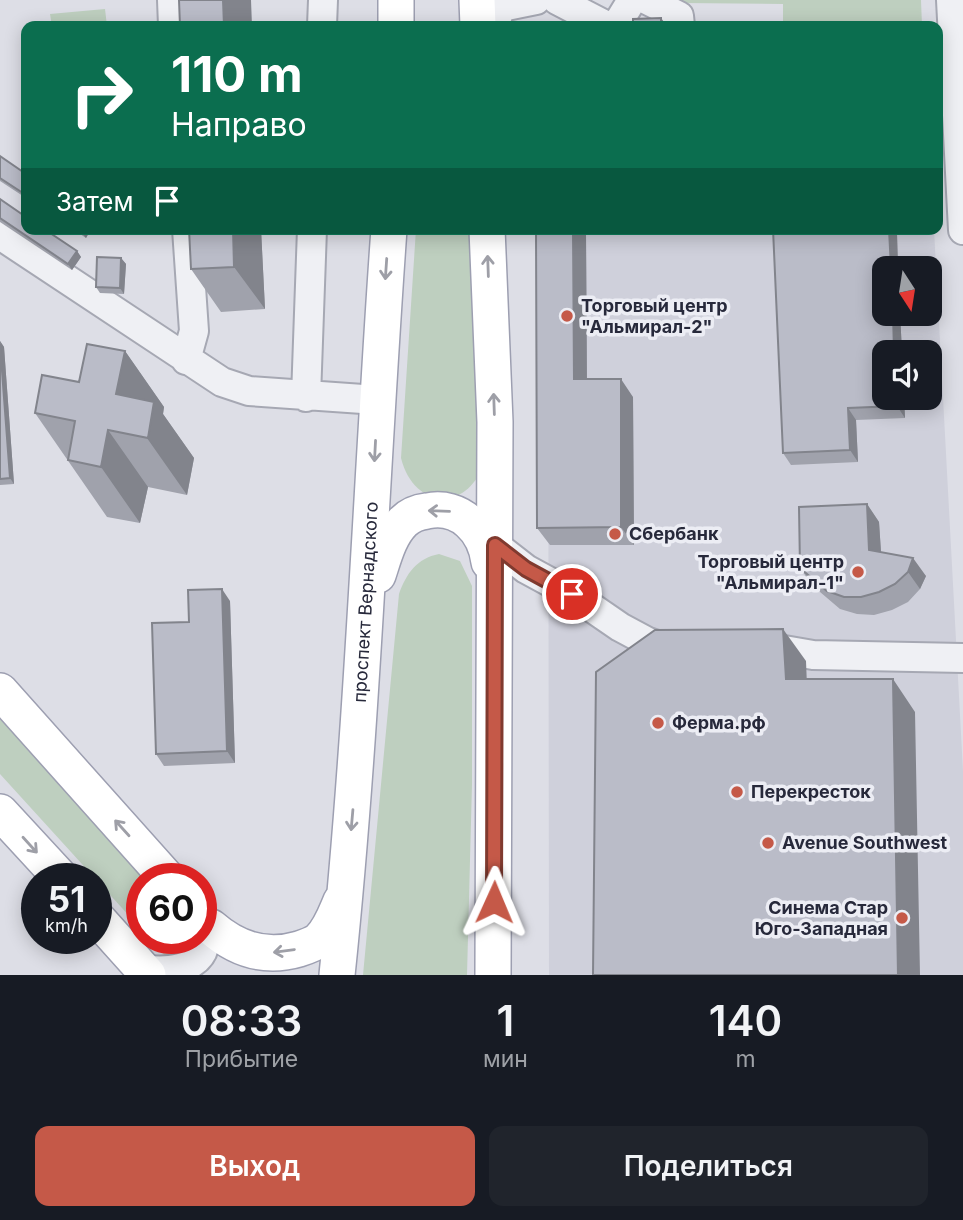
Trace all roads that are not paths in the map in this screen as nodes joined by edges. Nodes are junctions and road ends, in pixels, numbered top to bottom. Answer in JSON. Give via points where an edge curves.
{"nodes":[{"id":1,"x":172,"y":0,"type":"edge"},
{"id":2,"x":323,"y":0,"type":"edge"},
{"id":3,"x":396,"y":0,"type":"edge"},
{"id":4,"x":477,"y":0,"type":"edge"},
{"id":5,"x":536,"y":0,"type":"edge"},
{"id":6,"x":558,"y":0,"type":"edge"},
{"id":7,"x":632,"y":0,"type":"edge"},
{"id":8,"x":647,"y":0,"type":"edge"},
{"id":9,"x":951,"y":0,"type":"edge"},
{"id":10,"x":173,"y":21,"type":"edge"},
{"id":11,"x":322,"y":21,"type":"edge"},
{"id":12,"x":396,"y":21,"type":"edge"},
{"id":13,"x":478,"y":21,"type":"edge"},
{"id":14,"x":496,"y":21,"type":"edge"},
{"id":15,"x":598,"y":21,"type":"edge"},
{"id":16,"x":619,"y":21,"type":"edge"},
{"id":17,"x":680,"y":21,"type":"edge"},
{"id":18,"x":950,"y":183,"type":"edge"},
{"id":19,"x":963,"y":230,"type":"edge"},
{"id":20,"x":0,"y":235,"type":"edge"},
{"id":21,"x":187,"y":235,"type":"edge"},
{"id":22,"x":312,"y":235,"type":"edge"},
{"id":23,"x":389,"y":235,"type":"edge"},
{"id":24,"x":487,"y":235,"type":"edge"},
{"id":25,"x":186,"y":360,"type":"junction"},
{"id":26,"x":306,"y":397,"type":"junction"},
{"id":27,"x":377,"y":400,"type":"junction"},
{"id":28,"x":495,"y":545,"type":"junction"},
{"id":29,"x":495,"y":599,"type":"junction"},
{"id":30,"x":368,"y":602,"type":"junction"},
{"id":31,"x":700,"y":653,"type":"edge"},
{"id":32,"x":735,"y":653,"type":"edge"},
{"id":33,"x":963,"y":658,"type":"edge"},
{"id":34,"x":0,"y":691,"type":"edge"},
{"id":35,"x":0,"y":812,"type":"edge"},
{"id":36,"x":47,"y":863,"type":"edge"},
{"id":37,"x":154,"y":863,"type":"edge"},
{"id":38,"x":345,"y":892,"type":"junction"},
{"id":39,"x":217,"y":930,"type":"edge"},
{"id":40,"x":112,"y":935,"type":"edge"},
{"id":41,"x":217,"y":935,"type":"edge"},
{"id":42,"x":202,"y":954,"type":"edge"},
{"id":43,"x":146,"y":972,"type":"edge"},
{"id":44,"x":251,"y":975,"type":"edge"},
{"id":45,"x":337,"y":975,"type":"edge"},
{"id":46,"x":493,"y":975,"type":"edge"}],
"edges":[{"from":1,"to":10,"type":"street"},
{"from":2,"to":11,"type":"street"},
{"from":3,"to":12,"type":"main road"},
{"from":4,"to":13,"type":"main road"},
{"from":5,"to":14,"type":"street","via":[[501,7]]},
{"from":6,"to":15,"type":"street"},
{"from":7,"to":16,"type":"street"},
{"from":8,"to":17,"type":"street","via":[[679,16]]},
{"from":9,"to":18,"type":"street"},
{"from":18,"to":19,"type":"street"},
{"from":20,"to":25,"type":"street"},
{"from":21,"to":25,"type":"street","via":[[194,331]]},
{"from":22,"to":26,"type":"street"},
{"from":23,"to":27,"type":"main road","name":"проспект Вернадского","one_way":true},
{"from":28,"to":24,"type":"main road","one_way":true},
{"from":25,"to":26,"type":"street","via":[[222,382],[248,391]]},
{"from":26,"to":27,"type":"street"},
{"from":27,"to":30,"type":"main road","name":"проспект Вернадского","one_way":true},
{"from":28,"to":29,"type":"main road"},
{"from":28,"to":31,"type":"street","via":[[526,569],[648,642],[677,652]]},
{"from":29,"to":30,"type":"main road","one_way":true,"via":[[488,551],[480,534],[471,521],[436,509],[405,520],[393,534]]},
{"from":29,"to":46,"type":"main road"},
{"from":30,"to":38,"type":"main road","name":"проспект Вернадского","one_way":true},
{"from":32,"to":33,"type":"street","via":[[784,650],[813,655]]},
{"from":37,"to":34,"type":"main road","one_way":true},
{"from":35,"to":36,"type":"main road","one_way":true},
{"from":38,"to":39,"type":"main road","one_way":true,"via":[[331,925],[318,941],[290,952],[259,953]]},
{"from":38,"to":45,"type":"main road","name":"проспект Вернадского"},
{"from":40,"to":43,"type":"main road"},
{"from":41,"to":44,"type":"main road"},
{"from":42,"to":43,"type":"street","via":[[183,971]]}]}
